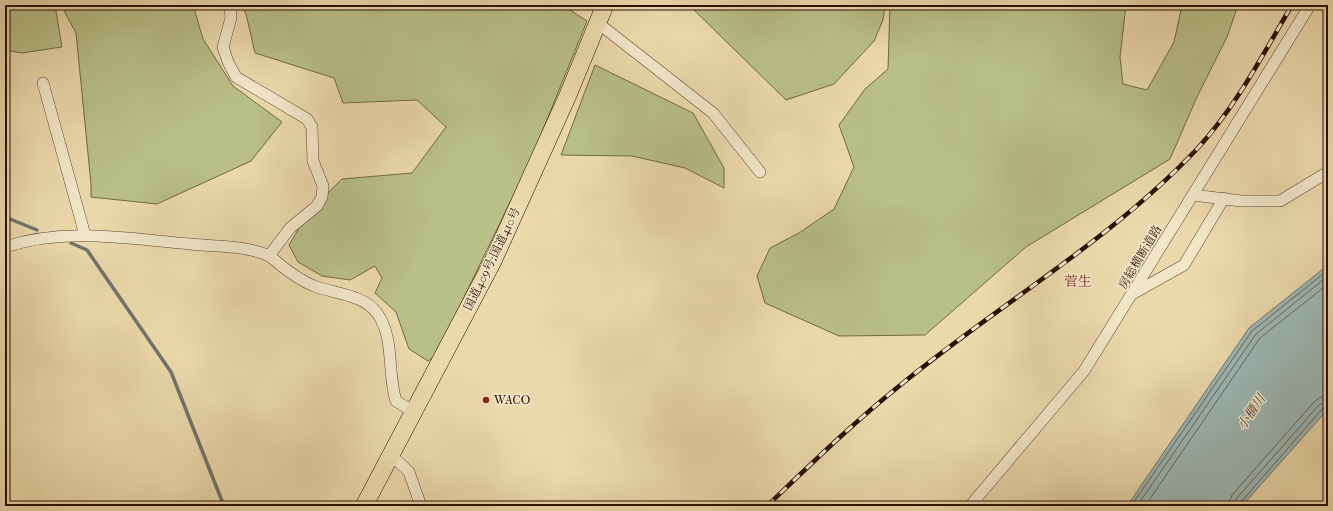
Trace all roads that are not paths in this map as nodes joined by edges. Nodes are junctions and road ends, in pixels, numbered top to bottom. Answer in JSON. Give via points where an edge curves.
{"nodes":[{"id":1,"x":230,"y":5,"type":"edge"},
{"id":2,"x":605,"y":5,"type":"edge"},
{"id":3,"x":1310,"y":5,"type":"edge"},
{"id":4,"x":598,"y":23,"type":"junction"},
{"id":5,"x":42,"y":83,"type":"dead end"},
{"id":6,"x":760,"y":172,"type":"dead end"},
{"id":7,"x":1328,"y":172,"type":"edge"},
{"id":8,"x":1193,"y":195,"type":"junction"},
{"id":9,"x":1224,"y":198,"type":"junction"},
{"id":10,"x":85,"y":235,"type":"junction"},
{"id":11,"x":5,"y":247,"type":"edge"},
{"id":12,"x":269,"y":256,"type":"junction"},
{"id":13,"x":1133,"y":294,"type":"junction"},
{"id":14,"x":414,"y":412,"type":"junction"},
{"id":15,"x":391,"y":455,"type":"junction"},
{"id":16,"x":364,"y":506,"type":"edge"},
{"id":17,"x":421,"y":506,"type":"edge"},
{"id":18,"x":970,"y":506,"type":"edge"}],
"edges":[{"from":1,"to":12,"type":"street","via":[[231,18],[223,47],[228,62],[236,77],[307,119],[312,127],[313,161],[323,186],[322,197],[317,206],[290,228]]},
{"from":2,"to":4,"type":"highway","name":"国道409号;国道410号"},
{"from":3,"to":8,"type":"street","name":"房総横断道路"},
{"from":4,"to":6,"type":"street","via":[[713,113]]},
{"from":4,"to":14,"type":"highway","name":"国道409号;国道410号","via":[[493,261]]},
{"from":5,"to":10,"type":"street"},
{"from":7,"to":9,"type":"street","via":[[1280,201],[1241,201]]},
{"from":8,"to":9,"type":"street"},
{"from":8,"to":13,"type":"street","name":"房総横断道路"},
{"from":9,"to":13,"type":"street","via":[[1184,265]]},
{"from":10,"to":11,"type":"street","via":[[36,238]]},
{"from":10,"to":12,"type":"street","via":[[242,249]]},
{"from":12,"to":14,"type":"street","via":[[302,281],[356,298],[367,303],[377,313],[389,344],[392,391],[396,401]]},
{"from":13,"to":18,"type":"street","name":"房総横断道路","via":[[1084,371]]},
{"from":14,"to":15,"type":"highway","name":"国道409号;国道410号"},
{"from":15,"to":16,"type":"highway","name":"国道409号;国道410号"},
{"from":15,"to":17,"type":"street","via":[[409,472]]}]}
